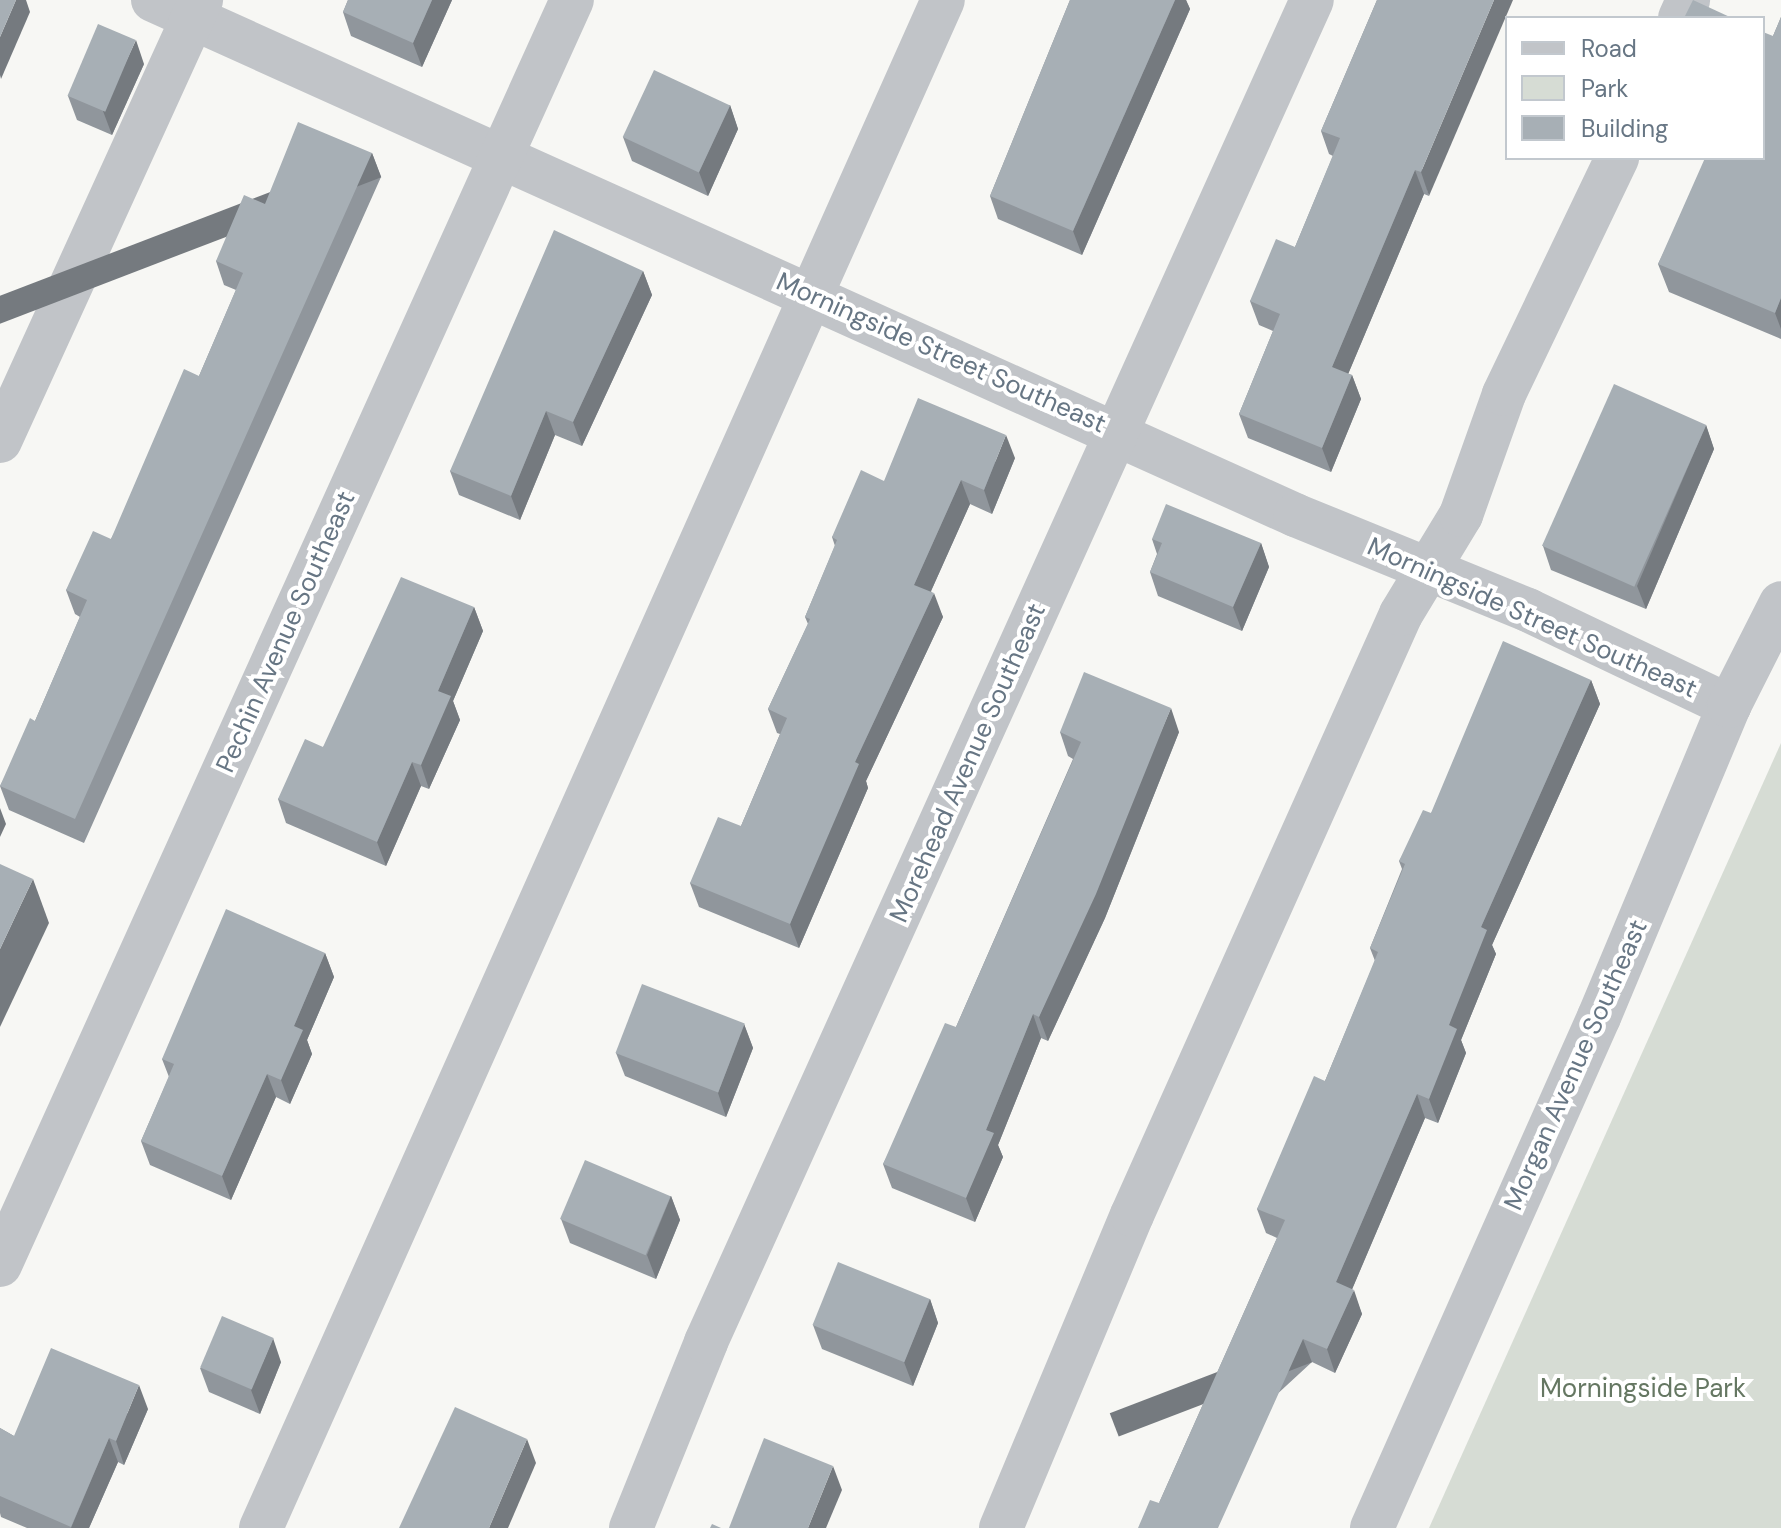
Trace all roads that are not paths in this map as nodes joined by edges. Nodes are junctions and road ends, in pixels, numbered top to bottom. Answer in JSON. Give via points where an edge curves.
{"nodes":[{"id":1,"x":153,"y":0,"type":"edge"},
{"id":2,"x":572,"y":0,"type":"edge"},
{"id":3,"x":943,"y":0,"type":"edge"},
{"id":4,"x":1312,"y":0,"type":"edge"},
{"id":5,"x":197,"y":9,"type":"edge"},
{"id":6,"x":500,"y":159,"type":"junction"},
{"id":7,"x":1616,"y":160,"type":"edge"},
{"id":8,"x":809,"y":293,"type":"junction"},
{"id":9,"x":1118,"y":432,"type":"junction"},
{"id":10,"x":0,"y":441,"type":"edge"},
{"id":11,"x":1427,"y":569,"type":"junction"},
{"id":12,"x":1781,"y":603,"type":"edge"},
{"id":13,"x":1729,"y":706,"type":"junction"},
{"id":14,"x":0,"y":1265,"type":"edge"},
{"id":15,"x":261,"y":1528,"type":"edge"},
{"id":16,"x":631,"y":1528,"type":"edge"},
{"id":17,"x":1001,"y":1528,"type":"edge"},
{"id":18,"x":1372,"y":1528,"type":"edge"}],
"edges":[{"from":1,"to":5,"type":"street","name":"Morningside Street Southeast"},
{"from":2,"to":6,"type":"street","name":"Pechin Avenue Southeast"},
{"from":3,"to":8,"type":"street"},
{"from":4,"to":9,"type":"street","name":"Morehead Avenue Southeast"},
{"from":5,"to":6,"type":"street","name":"Morningside Street Southeast"},
{"from":5,"to":10,"type":"street"},
{"from":6,"to":8,"type":"street","name":"Morningside Street Southeast"},
{"from":6,"to":14,"type":"street","name":"Pechin Avenue Southeast"},
{"from":7,"to":11,"type":"street","via":[[1504,394],[1461,515]]},
{"from":8,"to":9,"type":"street","name":"Morningside Street Southeast"},
{"from":8,"to":15,"type":"street","via":[[593,775],[501,997],[453,1090]]},
{"from":9,"to":11,"type":"street","name":"Morningside Street Southeast","via":[[1295,515]]},
{"from":9,"to":16,"type":"street","name":"Morehead Avenue Southeast","via":[[706,1342]]},
{"from":11,"to":13,"type":"street","name":"Morningside Street Southeast","via":[[1528,610]]},
{"from":11,"to":17,"type":"street","via":[[1395,628],[1138,1200]]},
{"from":12,"to":13,"type":"street","name":"Morgan Avenue Southeast"},
{"from":13,"to":18,"type":"street","name":"Morgan Avenue Southeast","via":[[1599,1017]]}]}
